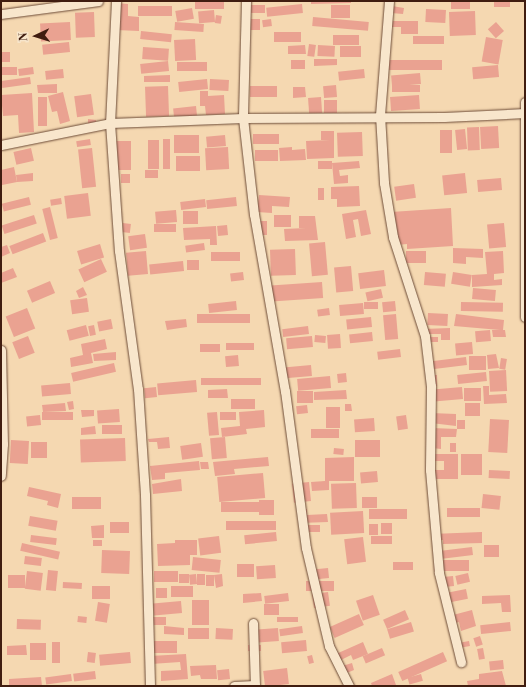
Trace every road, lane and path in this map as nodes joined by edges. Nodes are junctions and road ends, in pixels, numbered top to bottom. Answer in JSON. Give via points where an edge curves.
{"nodes":[{"id":1,"x":98,"y":1,"type":"edge"},
{"id":2,"x":116,"y":1,"type":"edge"},
{"id":3,"x":246,"y":1,"type":"edge"},
{"id":4,"x":389,"y":1,"type":"edge"},
{"id":5,"x":1,"y":14,"type":"edge"},
{"id":6,"x":525,"y":102,"type":"edge"},
{"id":7,"x":525,"y":113,"type":"edge"},
{"id":8,"x":380,"y":115,"type":"junction"},
{"id":9,"x":243,"y":118,"type":"junction"},
{"id":10,"x":110,"y":123,"type":"junction"},
{"id":11,"x":1,"y":145,"type":"edge"},
{"id":12,"x":525,"y":317,"type":"edge"},
{"id":13,"x":1,"y":350,"type":"edge"},
{"id":14,"x":1,"y":476,"type":"edge"},
{"id":15,"x":253,"y":623,"type":"dead end"},
{"id":16,"x":461,"y":662,"type":"dead end"},
{"id":17,"x":150,"y":686,"type":"edge"},
{"id":18,"x":234,"y":686,"type":"edge"},
{"id":19,"x":255,"y":686,"type":"edge"},
{"id":20,"x":349,"y":686,"type":"edge"}],
"edges":[{"from":1,"to":5,"type":"street"},
{"from":2,"to":10,"type":"street"},
{"from":3,"to":9,"type":"street"},
{"from":4,"to":8,"type":"street"},
{"from":6,"to":7,"type":"street"},
{"from":7,"to":8,"type":"street"},
{"from":7,"to":12,"type":"street"},
{"from":8,"to":9,"type":"street"},
{"from":8,"to":16,"type":"street","via":[[384,182],[393,238],[425,336],[431,386],[430,470],[439,573]]},
{"from":9,"to":10,"type":"street"},
{"from":9,"to":20,"type":"street","via":[[254,214],[285,391],[306,548],[329,646]]},
{"from":10,"to":11,"type":"street"},
{"from":10,"to":17,"type":"street","via":[[119,251],[138,389],[145,495]]},
{"from":13,"to":14,"type":"street"},
{"from":15,"to":19,"type":"street"},
{"from":18,"to":19,"type":"street"}]}
